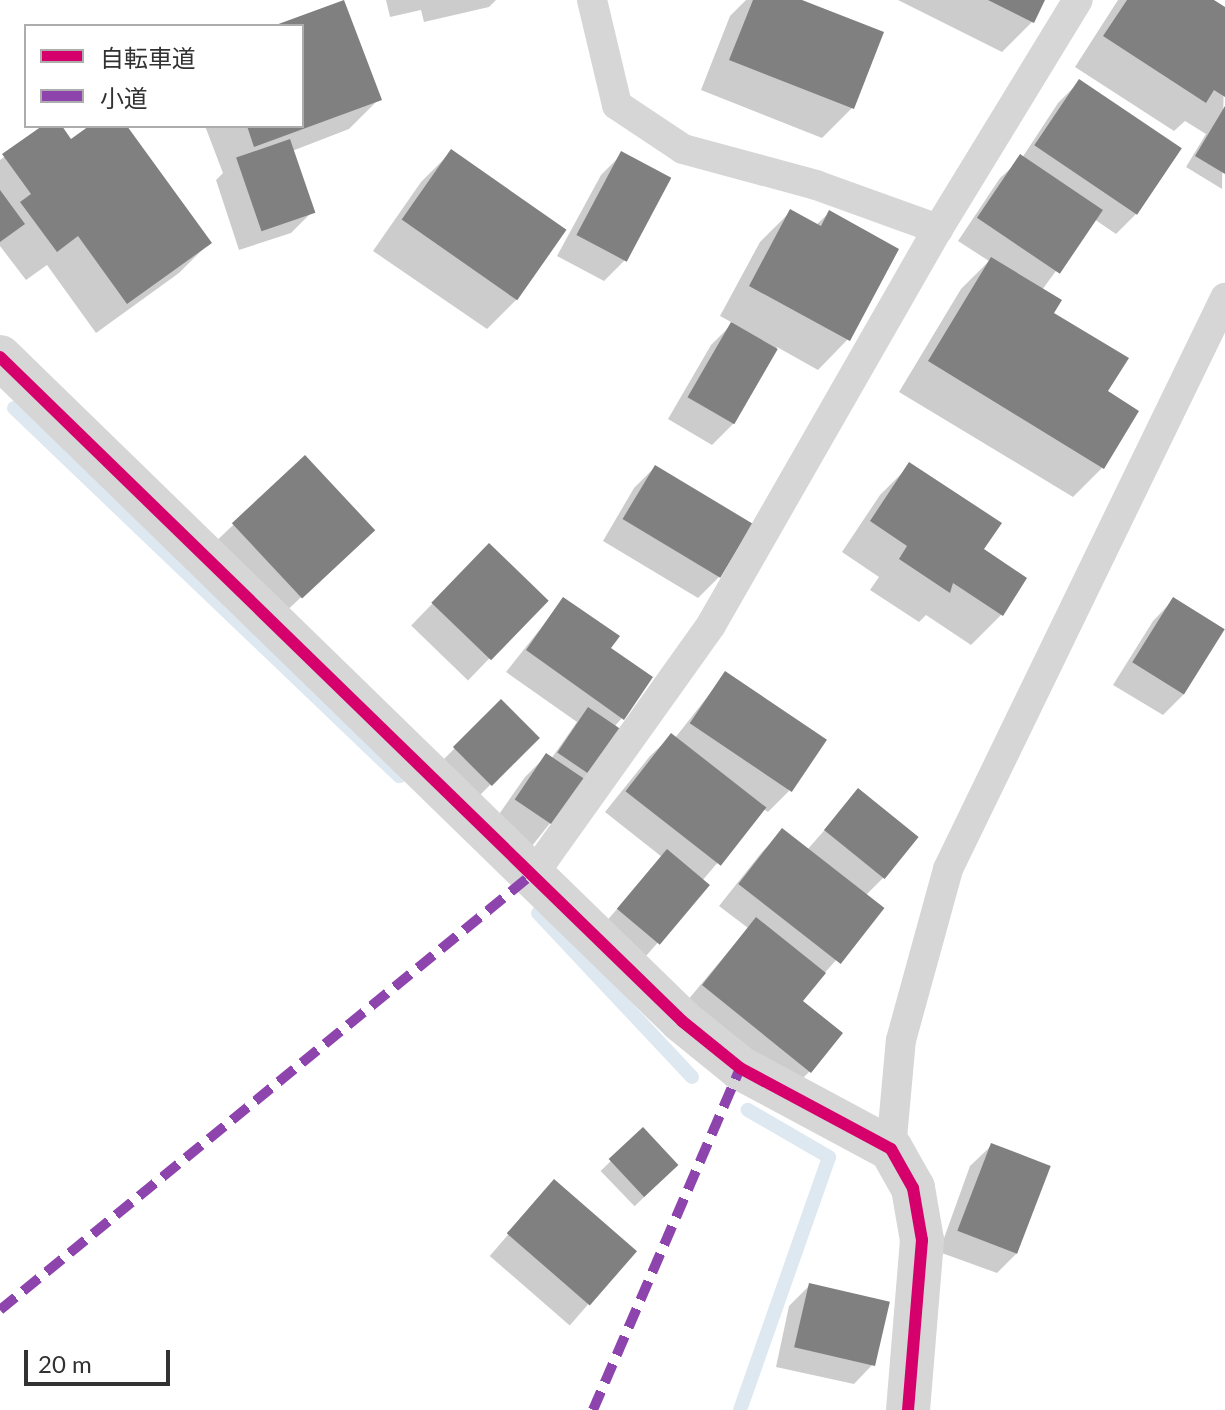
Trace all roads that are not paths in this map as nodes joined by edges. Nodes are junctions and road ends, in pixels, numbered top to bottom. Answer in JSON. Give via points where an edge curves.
{"nodes":[{"id":1,"x":592,"y":0,"type":"edge"},
{"id":2,"x":1078,"y":0,"type":"edge"},
{"id":3,"x":938,"y":229,"type":"junction"},
{"id":4,"x":1225,"y":298,"type":"edge"},
{"id":5,"x":0,"y":357,"type":"edge"},
{"id":6,"x":535,"y":872,"type":"junction"},
{"id":7,"x":891,"y":1149,"type":"junction"},
{"id":8,"x":908,"y":1410,"type":"edge"}],
"edges":[{"from":1,"to":3,"type":"lane","via":[[617,105],[683,149],[816,185]]},
{"from":2,"to":3,"type":"lane"},
{"from":3,"to":6,"type":"lane","via":[[711,625]]},
{"from":4,"to":7,"type":"lane","via":[[948,869],[901,1040]]},
{"from":5,"to":6,"type":"street"},
{"from":6,"to":7,"type":"street","via":[[682,1021],[740,1068]]},
{"from":7,"to":8,"type":"street","via":[[913,1188],[922,1240]]}]}
